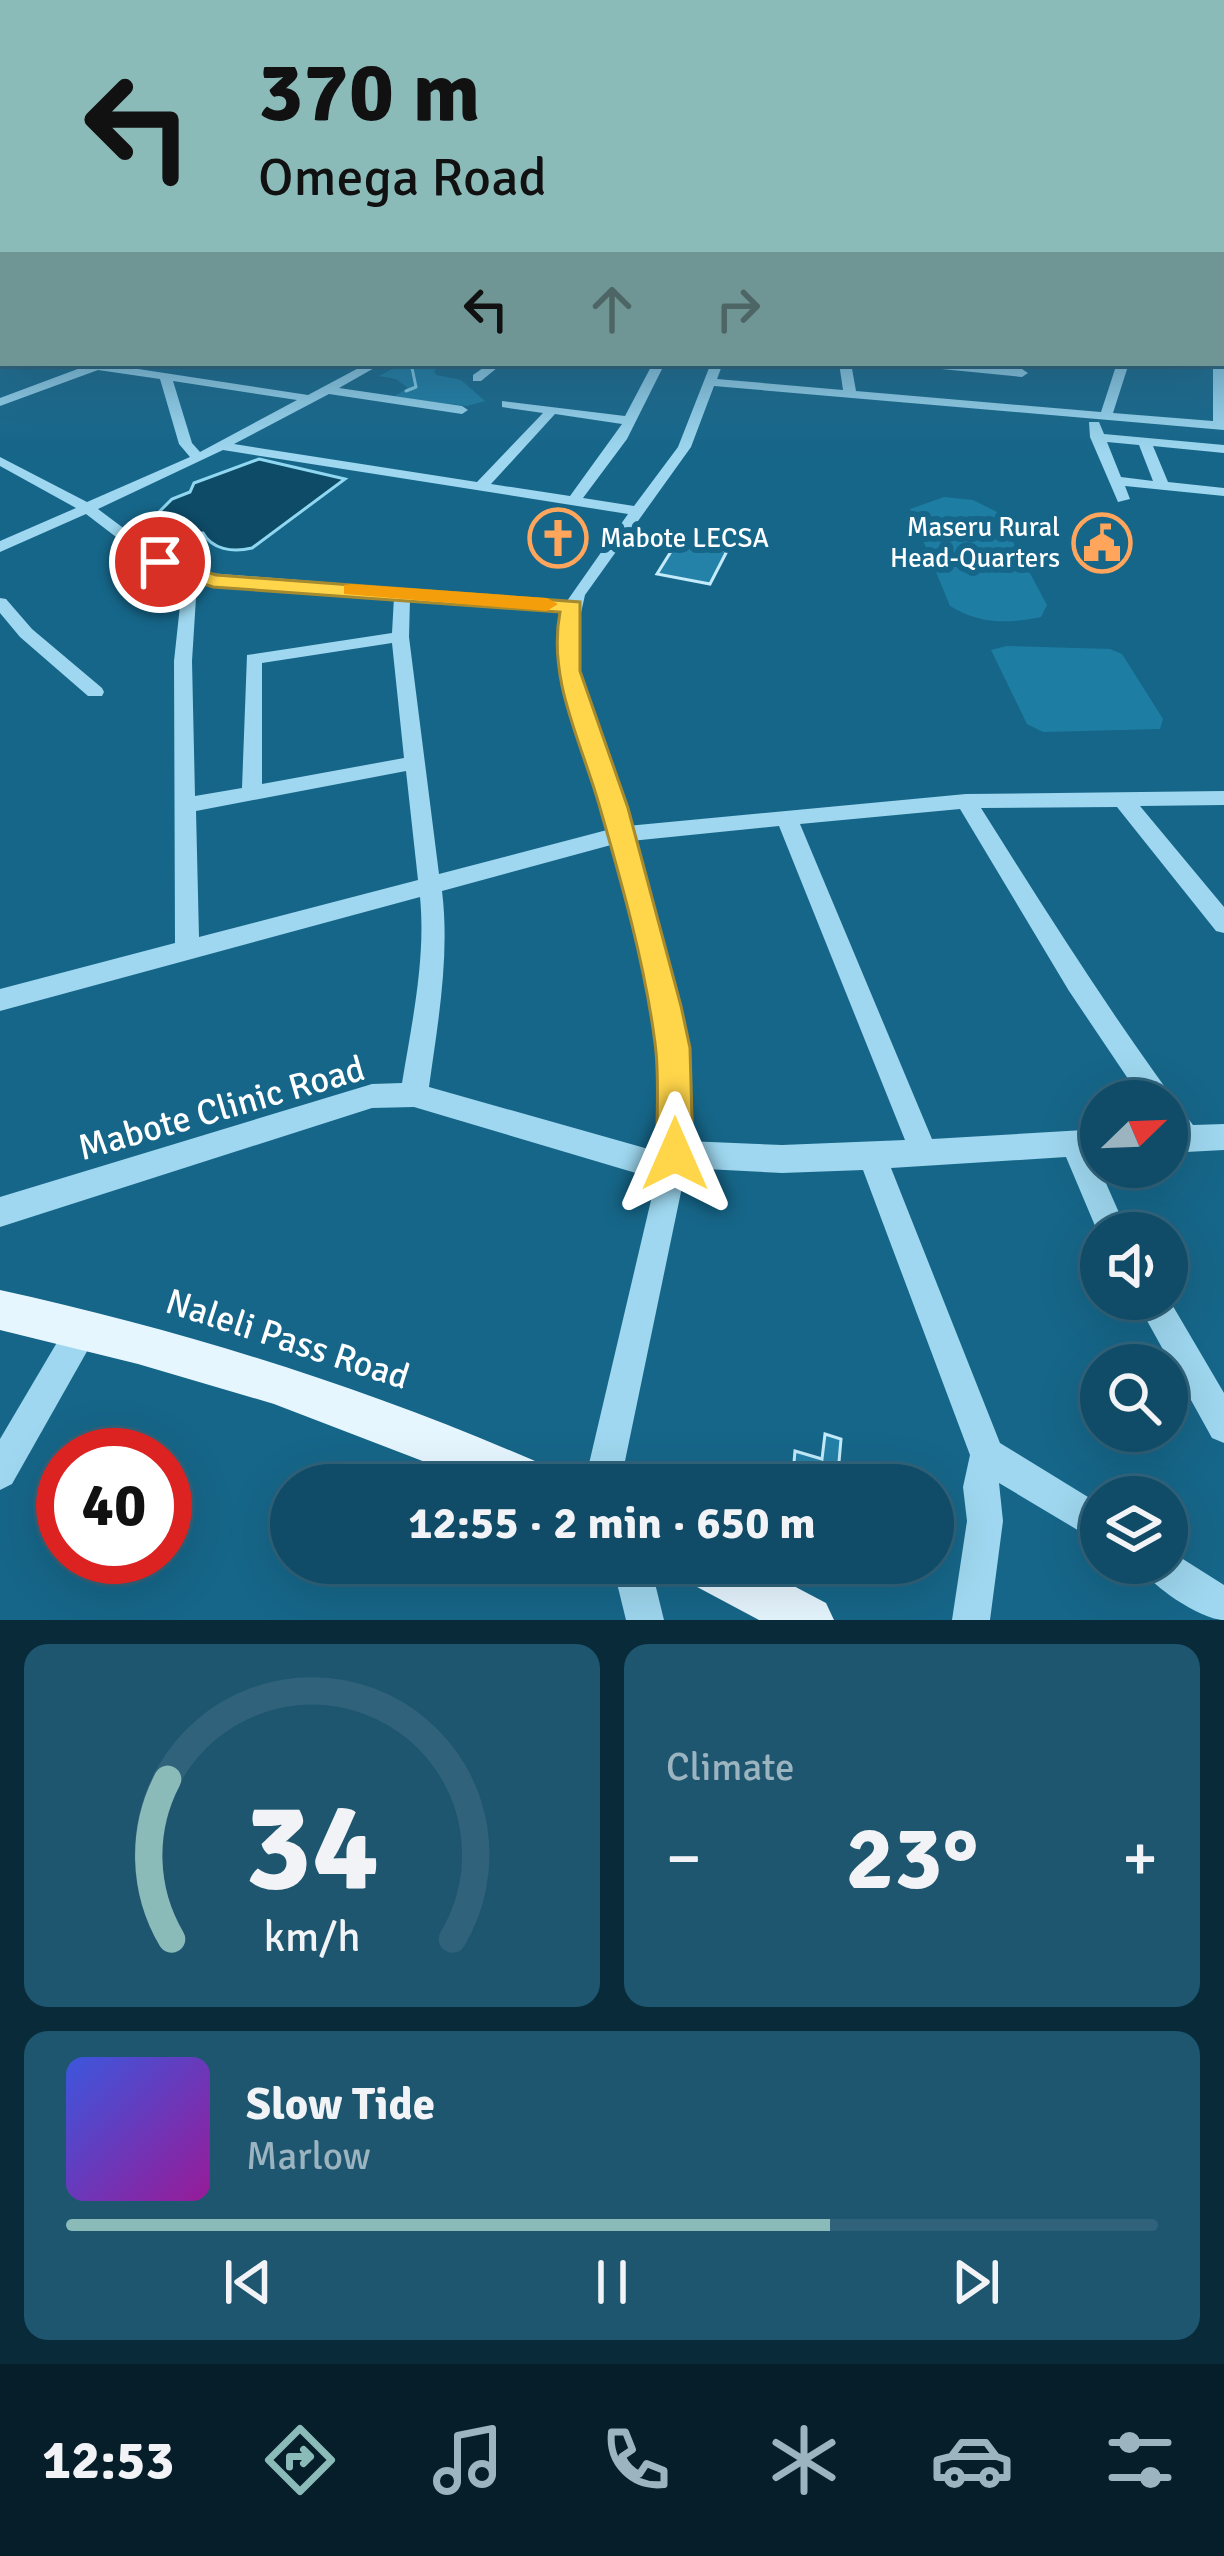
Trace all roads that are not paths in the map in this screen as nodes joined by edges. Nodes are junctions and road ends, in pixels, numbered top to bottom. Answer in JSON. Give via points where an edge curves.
{"nodes":[{"id":1,"x":96,"y":366,"type":"joint"},
{"id":2,"x":114,"y":366,"type":"edge"},
{"id":3,"x":204,"y":366,"type":"edge"},
{"id":4,"x":372,"y":366,"type":"edge"},
{"id":5,"x":492,"y":366,"type":"edge"},
{"id":6,"x":658,"y":366,"type":"edge"},
{"id":7,"x":846,"y":366,"type":"edge"},
{"id":8,"x":980,"y":366,"type":"edge"},
{"id":9,"x":1122,"y":366,"type":"edge"},
{"id":10,"x":1023,"y":368,"type":"edge"},
{"id":11,"x":1220,"y":369,"type":"edge"},
{"id":12,"x":714,"y":372,"type":"edge"},
{"id":13,"x":165,"y":376,"type":"junction"},
{"id":14,"x":477,"y":378,"type":"dead end"},
{"id":15,"x":199,"y":382,"type":"junction"},
{"id":16,"x":329,"y":390,"type":"junction"},
{"id":17,"x":850,"y":393,"type":"junction"},
{"id":18,"x":312,"y":399,"type":"junction"},
{"id":19,"x":0,"y":402,"type":"edge"},
{"id":20,"x":506,"y":404,"type":"dead end"},
{"id":21,"x":1018,"y":408,"type":"junction"},
{"id":22,"x":462,"y":410,"type":"dead end"},
{"id":23,"x":550,"y":413,"type":"junction"},
{"id":24,"x":1099,"y":413,"type":"junction"},
{"id":25,"x":631,"y":421,"type":"junction"},
{"id":26,"x":1221,"y":426,"type":"edge"},
{"id":27,"x":1097,"y":437,"type":"junction"},
{"id":28,"x":1144,"y":441,"type":"junction"},
{"id":29,"x":222,"y":446,"type":"junction"},
{"id":30,"x":1224,"y":449,"type":"edge"},
{"id":31,"x":198,"y":458,"type":"junction"},
{"id":32,"x":0,"y":461,"type":"edge"},
{"id":33,"x":31,"y":475,"type":"junction"},
{"id":34,"x":1116,"y":481,"type":"junction"},
{"id":35,"x":1162,"y":485,"type":"junction"},
{"id":36,"x":0,"y":486,"type":"edge"},
{"id":37,"x":479,"y":488,"type":"junction"},
{"id":38,"x":1224,"y":491,"type":"edge"},
{"id":39,"x":1123,"y":499,"type":"dead end"},
{"id":40,"x":574,"y":502,"type":"junction"},
{"id":41,"x":89,"y":508,"type":"junction"},
{"id":42,"x":638,"y":512,"type":"junction"},
{"id":43,"x":0,"y":547,"type":"edge"},
{"id":44,"x":193,"y":577,"type":"junction"},
{"id":45,"x":402,"y":593,"type":"junction"},
{"id":46,"x":0,"y":603,"type":"edge"},
{"id":47,"x":572,"y":606,"type":"junction"},
{"id":48,"x":400,"y":637,"type":"junction"},
{"id":49,"x":95,"y":692,"type":"dead end"},
{"id":50,"x":417,"y":762,"type":"junction"},
{"id":51,"x":252,"y":792,"type":"junction"},
{"id":52,"x":1224,"y":797,"type":"edge"},
{"id":53,"x":1122,"y":798,"type":"junction"},
{"id":54,"x":966,"y":801,"type":"junction"},
{"id":55,"x":188,"y":805,"type":"junction"},
{"id":56,"x":786,"y":817,"type":"junction"},
{"id":57,"x":621,"y":834,"type":"junction"},
{"id":58,"x":432,"y":886,"type":"junction"},
{"id":59,"x":1224,"y":923,"type":"edge"},
{"id":60,"x":187,"y":950,"type":"junction"},
{"id":61,"x":0,"y":1000,"type":"edge"},
{"id":62,"x":1144,"y":1080,"type":"edge"},
{"id":63,"x":414,"y":1095,"type":"junction"},
{"id":64,"x":1224,"y":1137,"type":"edge"},
{"id":65,"x":1188,"y":1139,"type":"edge"},
{"id":66,"x":1080,"y":1143,"type":"edge"},
{"id":67,"x":925,"y":1155,"type":"junction"},
{"id":68,"x":872,"y":1156,"type":"junction"},
{"id":69,"x":674,"y":1162,"type":"junction"},
{"id":70,"x":0,"y":1212,"type":"edge"},
{"id":71,"x":0,"y":1310,"type":"edge"},
{"id":72,"x":1163,"y":1320,"type":"edge"},
{"id":73,"x":83,"y":1328,"type":"junction"},
{"id":74,"x":1224,"y":1426,"type":"edge"},
{"id":75,"x":987,"y":1455,"type":"junction"},
{"id":76,"x":492,"y":1464,"type":"edge"},
{"id":77,"x":607,"y":1464,"type":"edge"},
{"id":78,"x":0,"y":1472,"type":"edge"},
{"id":79,"x":1080,"y":1513,"type":"edge"},
{"id":80,"x":1188,"y":1583,"type":"edge"},
{"id":81,"x":637,"y":1584,"type":"edge"},
{"id":82,"x":740,"y":1584,"type":"edge"},
{"id":83,"x":1224,"y":1607,"type":"edge"},
{"id":84,"x":645,"y":1620,"type":"edge"},
{"id":85,"x":809,"y":1620,"type":"edge"},
{"id":86,"x":971,"y":1620,"type":"edge"}],
"edges":[{"from":1,"to":2,"type":"street"},
{"from":1,"to":19,"type":"street"},
{"from":2,"to":13,"type":"street"},
{"from":3,"to":15,"type":"street"},
{"from":4,"to":16,"type":"street"},
{"from":5,"to":14,"type":"street"},
{"from":6,"to":25,"type":"street"},
{"from":7,"to":17,"type":"street"},
{"from":8,"to":10,"type":"street"},
{"from":9,"to":24,"type":"street"},
{"from":10,"to":21,"type":"street"},
{"from":11,"to":26,"type":"street"},
{"from":12,"to":17,"type":"street"},
{"from":12,"to":42,"type":"street","via":[[684,447]]},
{"from":13,"to":15,"type":"street"},
{"from":13,"to":31,"type":"street"},
{"from":15,"to":18,"type":"street"},
{"from":16,"to":18,"type":"street"},
{"from":16,"to":22,"type":"street"},
{"from":17,"to":21,"type":"street"},
{"from":18,"to":29,"type":"street"},
{"from":20,"to":23,"type":"street"},
{"from":21,"to":24,"type":"street"},
{"from":23,"to":25,"type":"street"},
{"from":23,"to":37,"type":"street"},
{"from":24,"to":26,"type":"street"},
{"from":24,"to":27,"type":"street"},
{"from":25,"to":40,"type":"street"},
{"from":27,"to":28,"type":"street"},
{"from":27,"to":34,"type":"street"},
{"from":28,"to":30,"type":"street"},
{"from":28,"to":35,"type":"street"},
{"from":29,"to":31,"type":"street"},
{"from":29,"to":37,"type":"street"},
{"from":31,"to":41,"type":"street"},
{"from":32,"to":33,"type":"street"},
{"from":33,"to":36,"type":"street"},
{"from":33,"to":41,"type":"street"},
{"from":34,"to":35,"type":"street"},
{"from":34,"to":39,"type":"street"},
{"from":35,"to":38,"type":"street"},
{"from":37,"to":40,"type":"street"},
{"from":40,"to":42,"type":"street"},
{"from":41,"to":43,"type":"street"},
{"from":41,"to":44,"type":"street"},
{"from":42,"to":47,"type":"street"},
{"from":44,"to":45,"type":"street"},
{"from":44,"to":55,"type":"street","via":[[183,661]]},
{"from":45,"to":47,"type":"street"},
{"from":45,"to":48,"type":"street"},
{"from":46,"to":49,"type":"street"},
{"from":47,"to":57,"type":"street","via":[[568,671]]},
{"from":48,"to":50,"type":"street"},
{"from":48,"to":51,"type":"street","via":[[253,659]]},
{"from":50,"to":51,"type":"street"},
{"from":50,"to":58,"type":"street"},
{"from":51,"to":55,"type":"street"},
{"from":52,"to":53,"type":"street"},
{"from":53,"to":54,"type":"street"},
{"from":53,"to":59,"type":"street"},
{"from":54,"to":56,"type":"street"},
{"from":54,"to":62,"type":"street"},
{"from":55,"to":60,"type":"street"},
{"from":56,"to":57,"type":"street"},
{"from":56,"to":67,"type":"street"},
{"from":57,"to":58,"type":"street"},
{"from":57,"to":69,"type":"street","via":[[673,1048]]},
{"from":58,"to":60,"type":"street"},
{"from":58,"to":63,"type":"street","via":[[429,997]]},
{"from":60,"to":61,"type":"street"},
{"from":63,"to":69,"type":"street","name":"Mabote Clinic Road"},
{"from":63,"to":70,"type":"street","name":"Mabote Clinic Road","via":[[330,1106]]},
{"from":64,"to":65,"type":"street"},
{"from":66,"to":67,"type":"street","name":"Mabote Clinic Road"},
{"from":67,"to":68,"type":"street","name":"Mabote Clinic Road"},
{"from":68,"to":69,"type":"street","name":"Mabote Clinic Road"},
{"from":68,"to":75,"type":"street"},
{"from":69,"to":77,"type":"street"},
{"from":71,"to":73,"type":"main road","name":"Naleli Pass Road"},
{"from":72,"to":74,"type":"street"},
{"from":73,"to":76,"type":"main road","name":"Naleli Pass Road","via":[[433,1436]]},
{"from":73,"to":78,"type":"street"},
{"from":75,"to":79,"type":"street"},
{"from":75,"to":86,"type":"street"},
{"from":80,"to":83,"type":"street"},
{"from":81,"to":84,"type":"street"},
{"from":82,"to":85,"type":"main road"}]}
